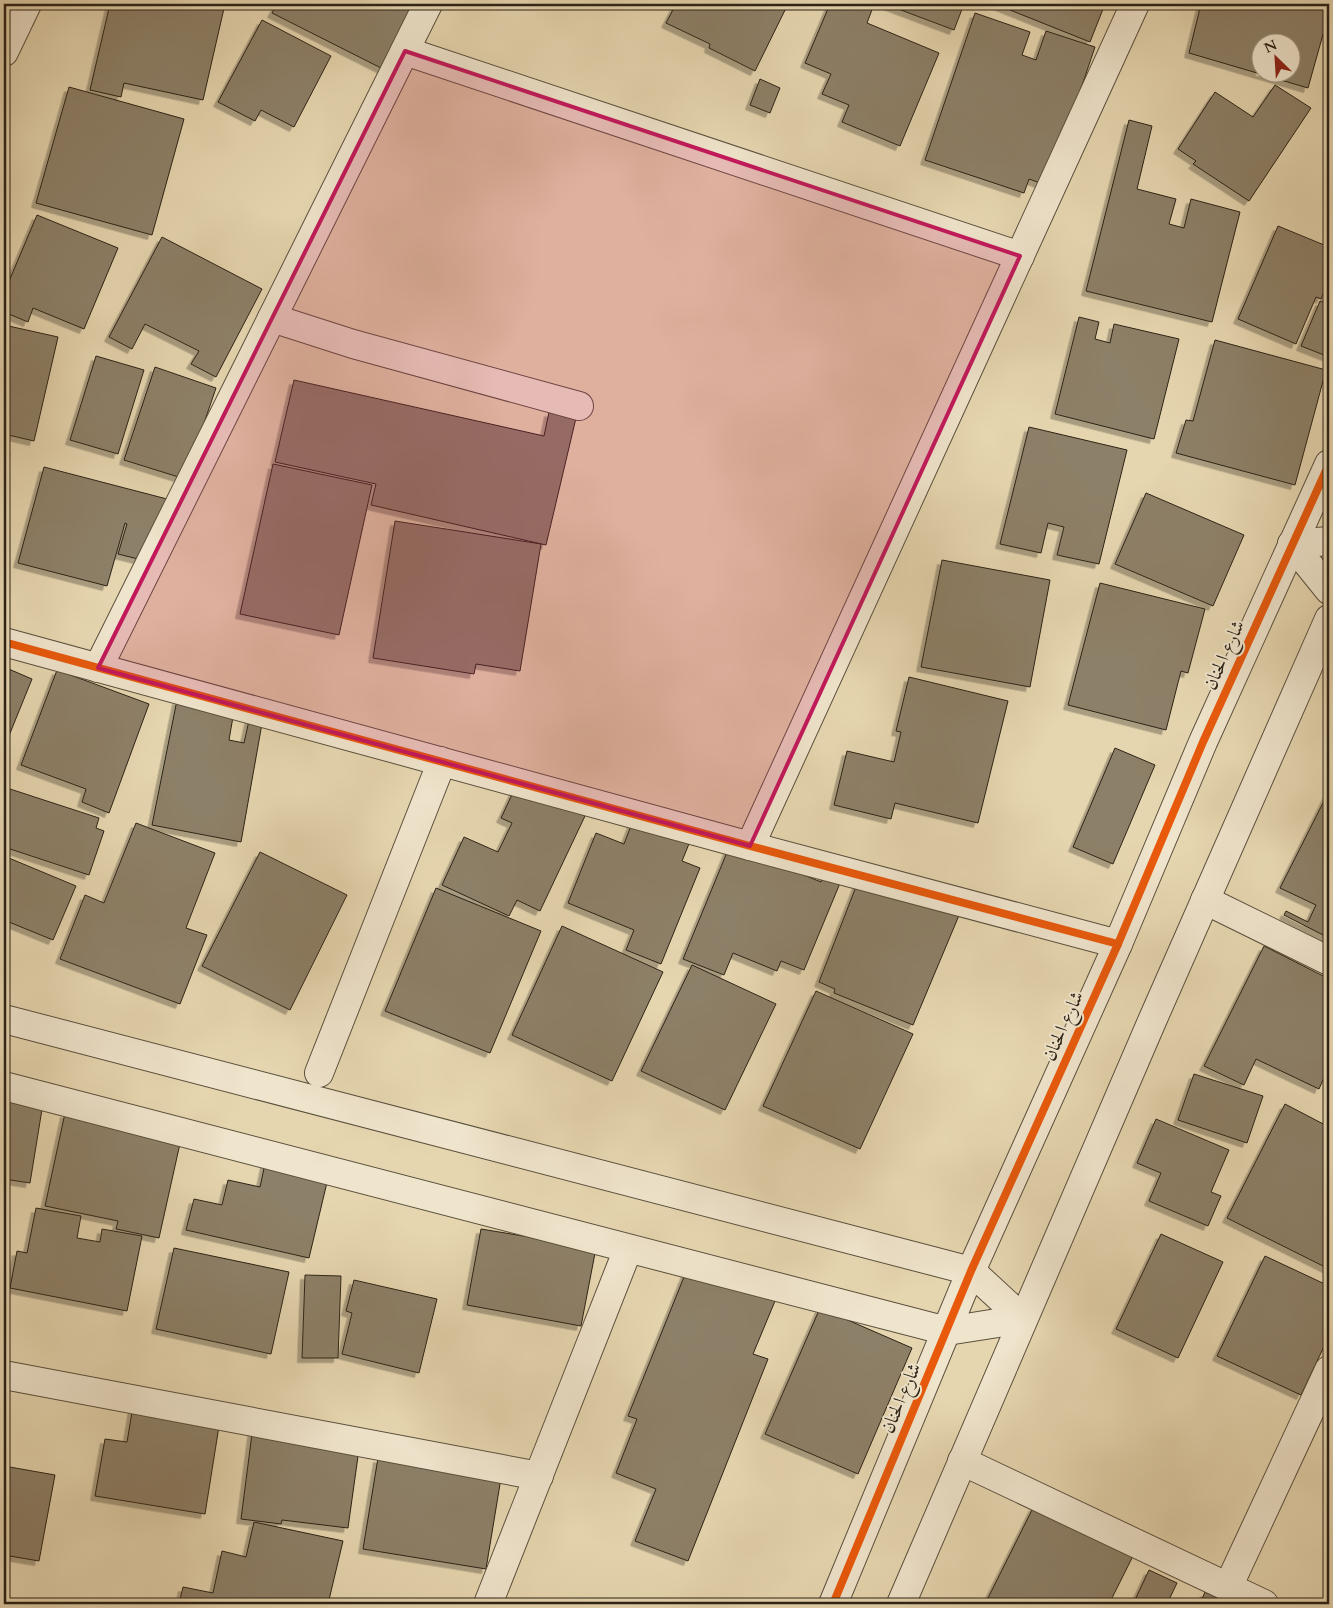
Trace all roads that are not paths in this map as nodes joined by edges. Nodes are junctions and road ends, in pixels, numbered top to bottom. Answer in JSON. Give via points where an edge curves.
{"nodes":[{"id":1,"x":27,"y":4,"type":"edge"},
{"id":2,"x":428,"y":4,"type":"edge"},
{"id":3,"x":1135,"y":4,"type":"edge"},
{"id":4,"x":405,"y":51,"type":"junction"},
{"id":5,"x":4,"y":52,"type":"edge"},
{"id":6,"x":1020,"y":256,"type":"junction"},
{"id":7,"x":272,"y":318,"type":"junction"},
{"id":8,"x":579,"y":406,"type":"dead end"},
{"id":9,"x":1329,"y":464,"type":"edge"},
{"id":10,"x":1329,"y":541,"type":"edge"},
{"id":11,"x":1292,"y":544,"type":"junction"},
{"id":12,"x":1329,"y":590,"type":"edge"},
{"id":13,"x":1329,"y":619,"type":"edge"},
{"id":14,"x":4,"y":642,"type":"edge"},
{"id":15,"x":98,"y":668,"type":"junction"},
{"id":16,"x":440,"y":761,"type":"junction"},
{"id":17,"x":750,"y":846,"type":"junction"},
{"id":18,"x":1205,"y":900,"type":"junction"},
{"id":19,"x":1118,"y":944,"type":"junction"},
{"id":20,"x":1329,"y":961,"type":"edge"},
{"id":21,"x":4,"y":1020,"type":"edge"},
{"id":22,"x":319,"y":1073,"type":"dead end"},
{"id":23,"x":4,"y":1086,"type":"edge"},
{"id":24,"x":628,"y":1249,"type":"junction"},
{"id":25,"x":972,"y":1271,"type":"junction"},
{"id":26,"x":1023,"y":1320,"type":"junction"},
{"id":27,"x":947,"y":1331,"type":"junction"},
{"id":28,"x":1329,"y":1370,"type":"edge"},
{"id":29,"x":4,"y":1375,"type":"edge"},
{"id":30,"x":962,"y":1461,"type":"junction"},
{"id":31,"x":539,"y":1476,"type":"junction"},
{"id":32,"x":1228,"y":1587,"type":"junction"},
{"id":33,"x":488,"y":1604,"type":"edge"},
{"id":34,"x":832,"y":1604,"type":"edge"},
{"id":35,"x":901,"y":1604,"type":"edge"},
{"id":36,"x":1264,"y":1604,"type":"edge"}],
"edges":[{"from":1,"to":5,"type":"street"},
{"from":2,"to":4,"type":"street"},
{"from":3,"to":6,"type":"street"},
{"from":4,"to":6,"type":"street"},
{"from":4,"to":7,"type":"street"},
{"from":6,"to":17,"type":"street"},
{"from":7,"to":8,"type":"street","via":[[353,344]]},
{"from":7,"to":15,"type":"street"},
{"from":9,"to":11,"type":"street","name":"شارع الحنان"},
{"from":10,"to":11,"type":"street"},
{"from":11,"to":12,"type":"street"},
{"from":11,"to":19,"type":"street","name":"شارع الحنان","via":[[1203,742]]},
{"from":13,"to":18,"type":"street"},
{"from":14,"to":15,"type":"street"},
{"from":15,"to":16,"type":"street"},
{"from":16,"to":17,"type":"street"},
{"from":16,"to":22,"type":"street"},
{"from":17,"to":19,"type":"street"},
{"from":18,"to":20,"type":"street"},
{"from":18,"to":26,"type":"street"},
{"from":19,"to":25,"type":"street","name":"شارع الحنان"},
{"from":21,"to":25,"type":"street"},
{"from":23,"to":24,"type":"street"},
{"from":24,"to":27,"type":"street"},
{"from":24,"to":31,"type":"street"},
{"from":25,"to":26,"type":"street"},
{"from":25,"to":27,"type":"street","name":"شارع الحنان"},
{"from":26,"to":27,"type":"street"},
{"from":26,"to":30,"type":"street"},
{"from":27,"to":34,"type":"street","name":"شارع الحنان"},
{"from":28,"to":32,"type":"street"},
{"from":29,"to":31,"type":"street"},
{"from":30,"to":32,"type":"street"},
{"from":30,"to":35,"type":"street"},
{"from":31,"to":33,"type":"street"},
{"from":32,"to":36,"type":"street"}]}
